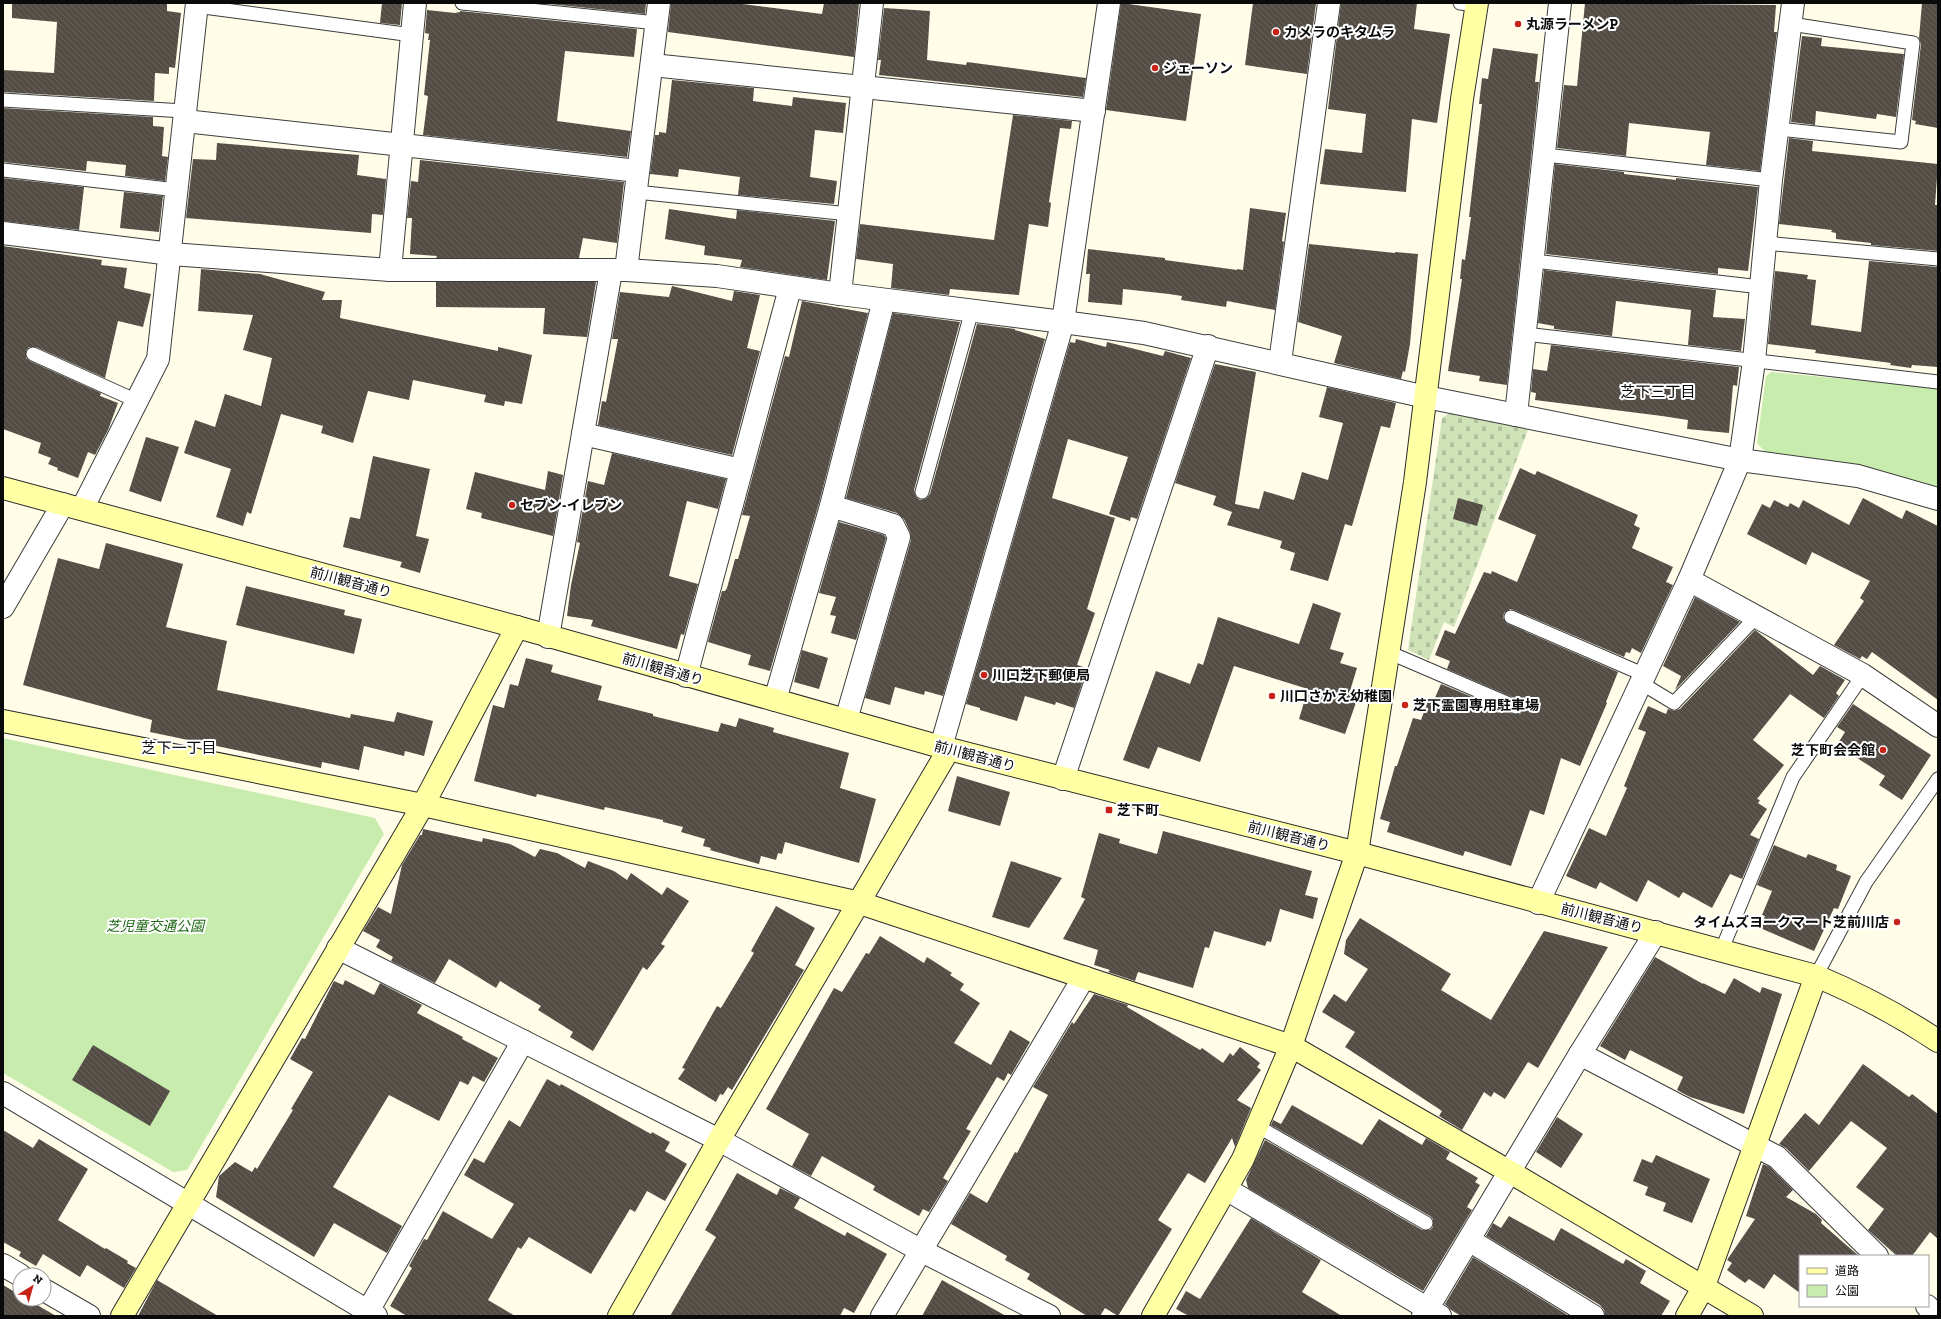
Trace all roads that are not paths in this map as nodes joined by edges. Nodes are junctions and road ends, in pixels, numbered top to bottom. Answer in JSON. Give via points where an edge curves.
{"nodes":[{"id":1,"x":415,"y":3,"type":"edge"},
{"id":2,"x":462,"y":3,"type":"edge"},
{"id":3,"x":872,"y":3,"type":"edge"},
{"id":4,"x":1109,"y":3,"type":"edge"},
{"id":5,"x":1329,"y":3,"type":"edge"},
{"id":6,"x":1560,"y":3,"type":"edge"},
{"id":7,"x":1793,"y":3,"type":"edge"},
{"id":8,"x":1471,"y":4,"type":"edge"},
{"id":9,"x":196,"y":5,"type":"edge"},
{"id":10,"x":658,"y":13,"type":"edge"},
{"id":11,"x":1790,"y":24,"type":"junction"},
{"id":12,"x":412,"y":35,"type":"junction"},
{"id":13,"x":652,"y":65,"type":"junction"},
{"id":14,"x":864,"y":87,"type":"junction"},
{"id":15,"x":3,"y":100,"type":"edge"},
{"id":16,"x":1094,"y":110,"type":"junction"},
{"id":17,"x":184,"y":116,"type":"junction"},
{"id":18,"x":1778,"y":129,"type":"junction"},
{"id":19,"x":403,"y":144,"type":"junction"},
{"id":20,"x":1545,"y":155,"type":"junction"},
{"id":21,"x":3,"y":170,"type":"edge"},
{"id":22,"x":1771,"y":180,"type":"junction"},
{"id":23,"x":637,"y":181,"type":"junction"},
{"id":24,"x":177,"y":190,"type":"junction"},
{"id":25,"x":849,"y":214,"type":"junction"},
{"id":26,"x":3,"y":233,"type":"edge"},
{"id":27,"x":1765,"y":243,"type":"junction"},
{"id":28,"x":171,"y":254,"type":"junction"},
{"id":29,"x":1938,"y":258,"type":"edge"},
{"id":30,"x":1534,"y":261,"type":"junction"},
{"id":31,"x":390,"y":270,"type":"junction"},
{"id":32,"x":619,"y":271,"type":"junction"},
{"id":33,"x":1761,"y":287,"type":"junction"},
{"id":34,"x":790,"y":288,"type":"junction"},
{"id":35,"x":840,"y":294,"type":"junction"},
{"id":36,"x":884,"y":300,"type":"junction"},
{"id":37,"x":972,"y":310,"type":"junction"},
{"id":38,"x":1063,"y":322,"type":"junction"},
{"id":39,"x":1525,"y":334,"type":"junction"},
{"id":40,"x":1208,"y":346,"type":"junction"},
{"id":41,"x":33,"y":354,"type":"dead end"},
{"id":42,"x":1754,"y":361,"type":"junction"},
{"id":43,"x":1280,"y":362,"type":"junction"},
{"id":44,"x":1938,"y":382,"type":"edge"},
{"id":45,"x":1426,"y":396,"type":"junction"},
{"id":46,"x":137,"y":401,"type":"junction"},
{"id":47,"x":1516,"y":415,"type":"junction"},
{"id":48,"x":583,"y":434,"type":"junction"},
{"id":49,"x":1740,"y":460,"type":"junction"},
{"id":50,"x":741,"y":470,"type":"junction"},
{"id":51,"x":3,"y":488,"type":"edge"},
{"id":52,"x":922,"y":492,"type":"dead end"},
{"id":53,"x":1938,"y":499,"type":"edge"},
{"id":54,"x":72,"y":506,"type":"junction"},
{"id":55,"x":831,"y":506,"type":"junction"},
{"id":56,"x":1689,"y":580,"type":"junction"},
{"id":57,"x":3,"y":607,"type":"edge"},
{"id":58,"x":1757,"y":616,"type":"junction"},
{"id":59,"x":1511,"y":617,"type":"dead end"},
{"id":60,"x":517,"y":627,"type":"junction"},
{"id":61,"x":548,"y":637,"type":"junction"},
{"id":62,"x":1388,"y":652,"type":"junction"},
{"id":63,"x":1864,"y":675,"type":"junction"},
{"id":64,"x":686,"y":676,"type":"junction"},
{"id":65,"x":1643,"y":679,"type":"junction"},
{"id":66,"x":775,"y":700,"type":"junction"},
{"id":67,"x":1516,"y":707,"type":"dead end"},
{"id":68,"x":846,"y":720,"type":"junction"},
{"id":69,"x":3,"y":721,"type":"edge"},
{"id":70,"x":1938,"y":726,"type":"edge"},
{"id":71,"x":945,"y":748,"type":"junction"},
{"id":72,"x":1063,"y":779,"type":"junction"},
{"id":73,"x":1938,"y":779,"type":"edge"},
{"id":74,"x":423,"y":805,"type":"junction"},
{"id":75,"x":1357,"y":853,"type":"junction"},
{"id":76,"x":860,"y":903,"type":"junction"},
{"id":77,"x":1538,"y":903,"type":"junction"},
{"id":78,"x":1656,"y":932,"type":"junction"},
{"id":79,"x":338,"y":948,"type":"junction"},
{"id":80,"x":1722,"y":949,"type":"junction"},
{"id":81,"x":1816,"y":976,"type":"junction"},
{"id":82,"x":1084,"y":977,"type":"junction"},
{"id":83,"x":523,"y":1041,"type":"junction"},
{"id":84,"x":1938,"y":1042,"type":"edge"},
{"id":85,"x":1291,"y":1046,"type":"junction"},
{"id":86,"x":1580,"y":1054,"type":"junction"},
{"id":87,"x":3,"y":1093,"type":"edge"},
{"id":88,"x":1257,"y":1126,"type":"junction"},
{"id":89,"x":719,"y":1140,"type":"junction"},
{"id":90,"x":1754,"y":1145,"type":"junction"},
{"id":91,"x":1510,"y":1172,"type":"junction"},
{"id":92,"x":1226,"y":1189,"type":"junction"},
{"id":93,"x":187,"y":1204,"type":"junction"},
{"id":94,"x":1426,"y":1223,"type":"dead end"},
{"id":95,"x":1469,"y":1240,"type":"junction"},
{"id":96,"x":920,"y":1250,"type":"junction"},
{"id":97,"x":1876,"y":1255,"type":"edge"},
{"id":98,"x":3,"y":1265,"type":"edge"},
{"id":99,"x":12,"y":1270,"type":"edge"},
{"id":100,"x":1704,"y":1286,"type":"junction"},
{"id":101,"x":52,"y":1295,"type":"edge"},
{"id":102,"x":1928,"y":1307,"type":"edge"},
{"id":103,"x":372,"y":1314,"type":"edge"},
{"id":104,"x":1430,"y":1314,"type":"edge"},
{"id":105,"x":1157,"y":1315,"type":"edge"},
{"id":106,"x":89,"y":1316,"type":"edge"},
{"id":107,"x":122,"y":1316,"type":"edge"},
{"id":108,"x":619,"y":1316,"type":"edge"},
{"id":109,"x":882,"y":1316,"type":"edge"},
{"id":110,"x":1049,"y":1316,"type":"edge"},
{"id":111,"x":1593,"y":1316,"type":"edge"},
{"id":112,"x":1687,"y":1316,"type":"edge"},
{"id":113,"x":1752,"y":1316,"type":"edge"},
{"id":114,"x":1937,"y":1316,"type":"edge"}],
"edges":[{"from":1,"to":12,"type":"street"},
{"from":2,"to":10,"type":"lane"},
{"from":3,"to":14,"type":"street"},
{"from":4,"to":16,"type":"street"},
{"from":5,"to":43,"type":"street"},
{"from":6,"to":20,"type":"street"},
{"from":7,"to":11,"type":"street"},
{"from":8,"to":45,"type":"street"},
{"from":9,"to":12,"type":"lane"},
{"from":9,"to":17,"type":"street"},
{"from":10,"to":13,"type":"street"},
{"from":11,"to":18,"type":"street"},
{"from":11,"to":18,"type":"lane","via":[[1913,43],[1901,142]]},
{"from":12,"to":19,"type":"street"},
{"from":13,"to":14,"type":"street"},
{"from":13,"to":23,"type":"street"},
{"from":14,"to":16,"type":"street"},
{"from":14,"to":25,"type":"street"},
{"from":15,"to":17,"type":"lane"},
{"from":16,"to":38,"type":"street"},
{"from":17,"to":19,"type":"street"},
{"from":17,"to":24,"type":"street"},
{"from":18,"to":22,"type":"street"},
{"from":19,"to":23,"type":"street"},
{"from":19,"to":31,"type":"street"},
{"from":20,"to":22,"type":"lane"},
{"from":20,"to":30,"type":"street"},
{"from":21,"to":24,"type":"lane"},
{"from":22,"to":27,"type":"street"},
{"from":23,"to":25,"type":"lane"},
{"from":23,"to":32,"type":"street"},
{"from":24,"to":28,"type":"street"},
{"from":25,"to":35,"type":"street"},
{"from":26,"to":28,"type":"street"},
{"from":27,"to":29,"type":"lane"},
{"from":27,"to":33,"type":"street"},
{"from":28,"to":31,"type":"street"},
{"from":28,"to":46,"type":"street","via":[[158,360]]},
{"from":30,"to":33,"type":"lane"},
{"from":30,"to":39,"type":"street"},
{"from":31,"to":32,"type":"street"},
{"from":32,"to":34,"type":"street","via":[[717,276]]},
{"from":32,"to":48,"type":"street"},
{"from":33,"to":42,"type":"street"},
{"from":34,"to":35,"type":"street"},
{"from":34,"to":50,"type":"street"},
{"from":35,"to":36,"type":"street"},
{"from":36,"to":37,"type":"street"},
{"from":36,"to":55,"type":"street"},
{"from":37,"to":38,"type":"street"},
{"from":37,"to":52,"type":"lane"},
{"from":38,"to":40,"type":"street","via":[[1144,333]]},
{"from":38,"to":71,"type":"street"},
{"from":39,"to":42,"type":"lane"},
{"from":39,"to":47,"type":"street"},
{"from":40,"to":43,"type":"street"},
{"from":40,"to":72,"type":"street"},
{"from":41,"to":46,"type":"lane"},
{"from":42,"to":44,"type":"lane"},
{"from":42,"to":49,"type":"street"},
{"from":43,"to":45,"type":"street"},
{"from":45,"to":47,"type":"street"},
{"from":45,"to":62,"type":"street"},
{"from":46,"to":54,"type":"street"},
{"from":47,"to":49,"type":"street"},
{"from":48,"to":50,"type":"street"},
{"from":48,"to":61,"type":"street"},
{"from":49,"to":53,"type":"street","via":[[1858,476]]},
{"from":49,"to":56,"type":"street"},
{"from":50,"to":64,"type":"street"},
{"from":51,"to":54,"type":"street","name":"前川観音通り"},
{"from":54,"to":57,"type":"street"},
{"from":54,"to":60,"type":"street","name":"前川観音通り"},
{"from":55,"to":66,"type":"street"},
{"from":55,"to":68,"type":"street","via":[[893,525],[899,537]]},
{"from":56,"to":58,"type":"street"},
{"from":56,"to":65,"type":"street"},
{"from":58,"to":63,"type":"street"},
{"from":58,"to":65,"type":"lane","via":[[1674,703]]},
{"from":59,"to":65,"type":"lane"},
{"from":60,"to":61,"type":"street","name":"前川観音通り"},
{"from":60,"to":74,"type":"street"},
{"from":61,"to":64,"type":"street","name":"前川観音通り"},
{"from":62,"to":67,"type":"lane"},
{"from":62,"to":75,"type":"street"},
{"from":63,"to":70,"type":"street"},
{"from":63,"to":80,"type":"lane","via":[[1793,777]]},
{"from":64,"to":66,"type":"street","name":"前川観音通り"},
{"from":65,"to":77,"type":"street"},
{"from":66,"to":68,"type":"street","name":"前川観音通り"},
{"from":68,"to":71,"type":"street","name":"前川観音通り"},
{"from":69,"to":74,"type":"street"},
{"from":71,"to":72,"type":"street","name":"前川観音通り"},
{"from":71,"to":76,"type":"street"},
{"from":72,"to":75,"type":"street","name":"前川観音通り"},
{"from":73,"to":81,"type":"lane","via":[[1866,882]]},
{"from":74,"to":76,"type":"street"},
{"from":74,"to":79,"type":"street"},
{"from":75,"to":77,"type":"street","name":"前川観音通り"},
{"from":75,"to":85,"type":"street"},
{"from":76,"to":82,"type":"street"},
{"from":76,"to":89,"type":"street"},
{"from":77,"to":78,"type":"street","name":"前川観音通り"},
{"from":78,"to":80,"type":"street","name":"前川観音通り"},
{"from":78,"to":86,"type":"street"},
{"from":79,"to":83,"type":"street"},
{"from":79,"to":93,"type":"street"},
{"from":80,"to":81,"type":"street","name":"前川観音通り"},
{"from":81,"to":84,"type":"street","name":"前川観音通り","via":[[1858,994],[1910,1022]]},
{"from":81,"to":90,"type":"street"},
{"from":82,"to":85,"type":"street"},
{"from":82,"to":96,"type":"street"},
{"from":83,"to":89,"type":"street"},
{"from":83,"to":103,"type":"street"},
{"from":85,"to":88,"type":"street"},
{"from":85,"to":91,"type":"street"},
{"from":86,"to":90,"type":"street"},
{"from":86,"to":91,"type":"street"},
{"from":87,"to":93,"type":"street"},
{"from":88,"to":92,"type":"street","via":[[1243,1159]]},
{"from":88,"to":94,"type":"lane"},
{"from":89,"to":96,"type":"street"},
{"from":89,"to":108,"type":"street"},
{"from":90,"to":97,"type":"street","via":[[1777,1157]]},
{"from":90,"to":100,"type":"street"},
{"from":91,"to":95,"type":"street"},
{"from":91,"to":100,"type":"street"},
{"from":92,"to":104,"type":"street"},
{"from":92,"to":105,"type":"street"},
{"from":93,"to":103,"type":"street"},
{"from":93,"to":107,"type":"street"},
{"from":95,"to":104,"type":"street"},
{"from":95,"to":111,"type":"street"},
{"from":96,"to":109,"type":"street"},
{"from":96,"to":110,"type":"street"},
{"from":98,"to":99,"type":"street"},
{"from":100,"to":112,"type":"street"},
{"from":100,"to":113,"type":"street"},
{"from":101,"to":106,"type":"street"},
{"from":102,"to":114,"type":"street"}]}
